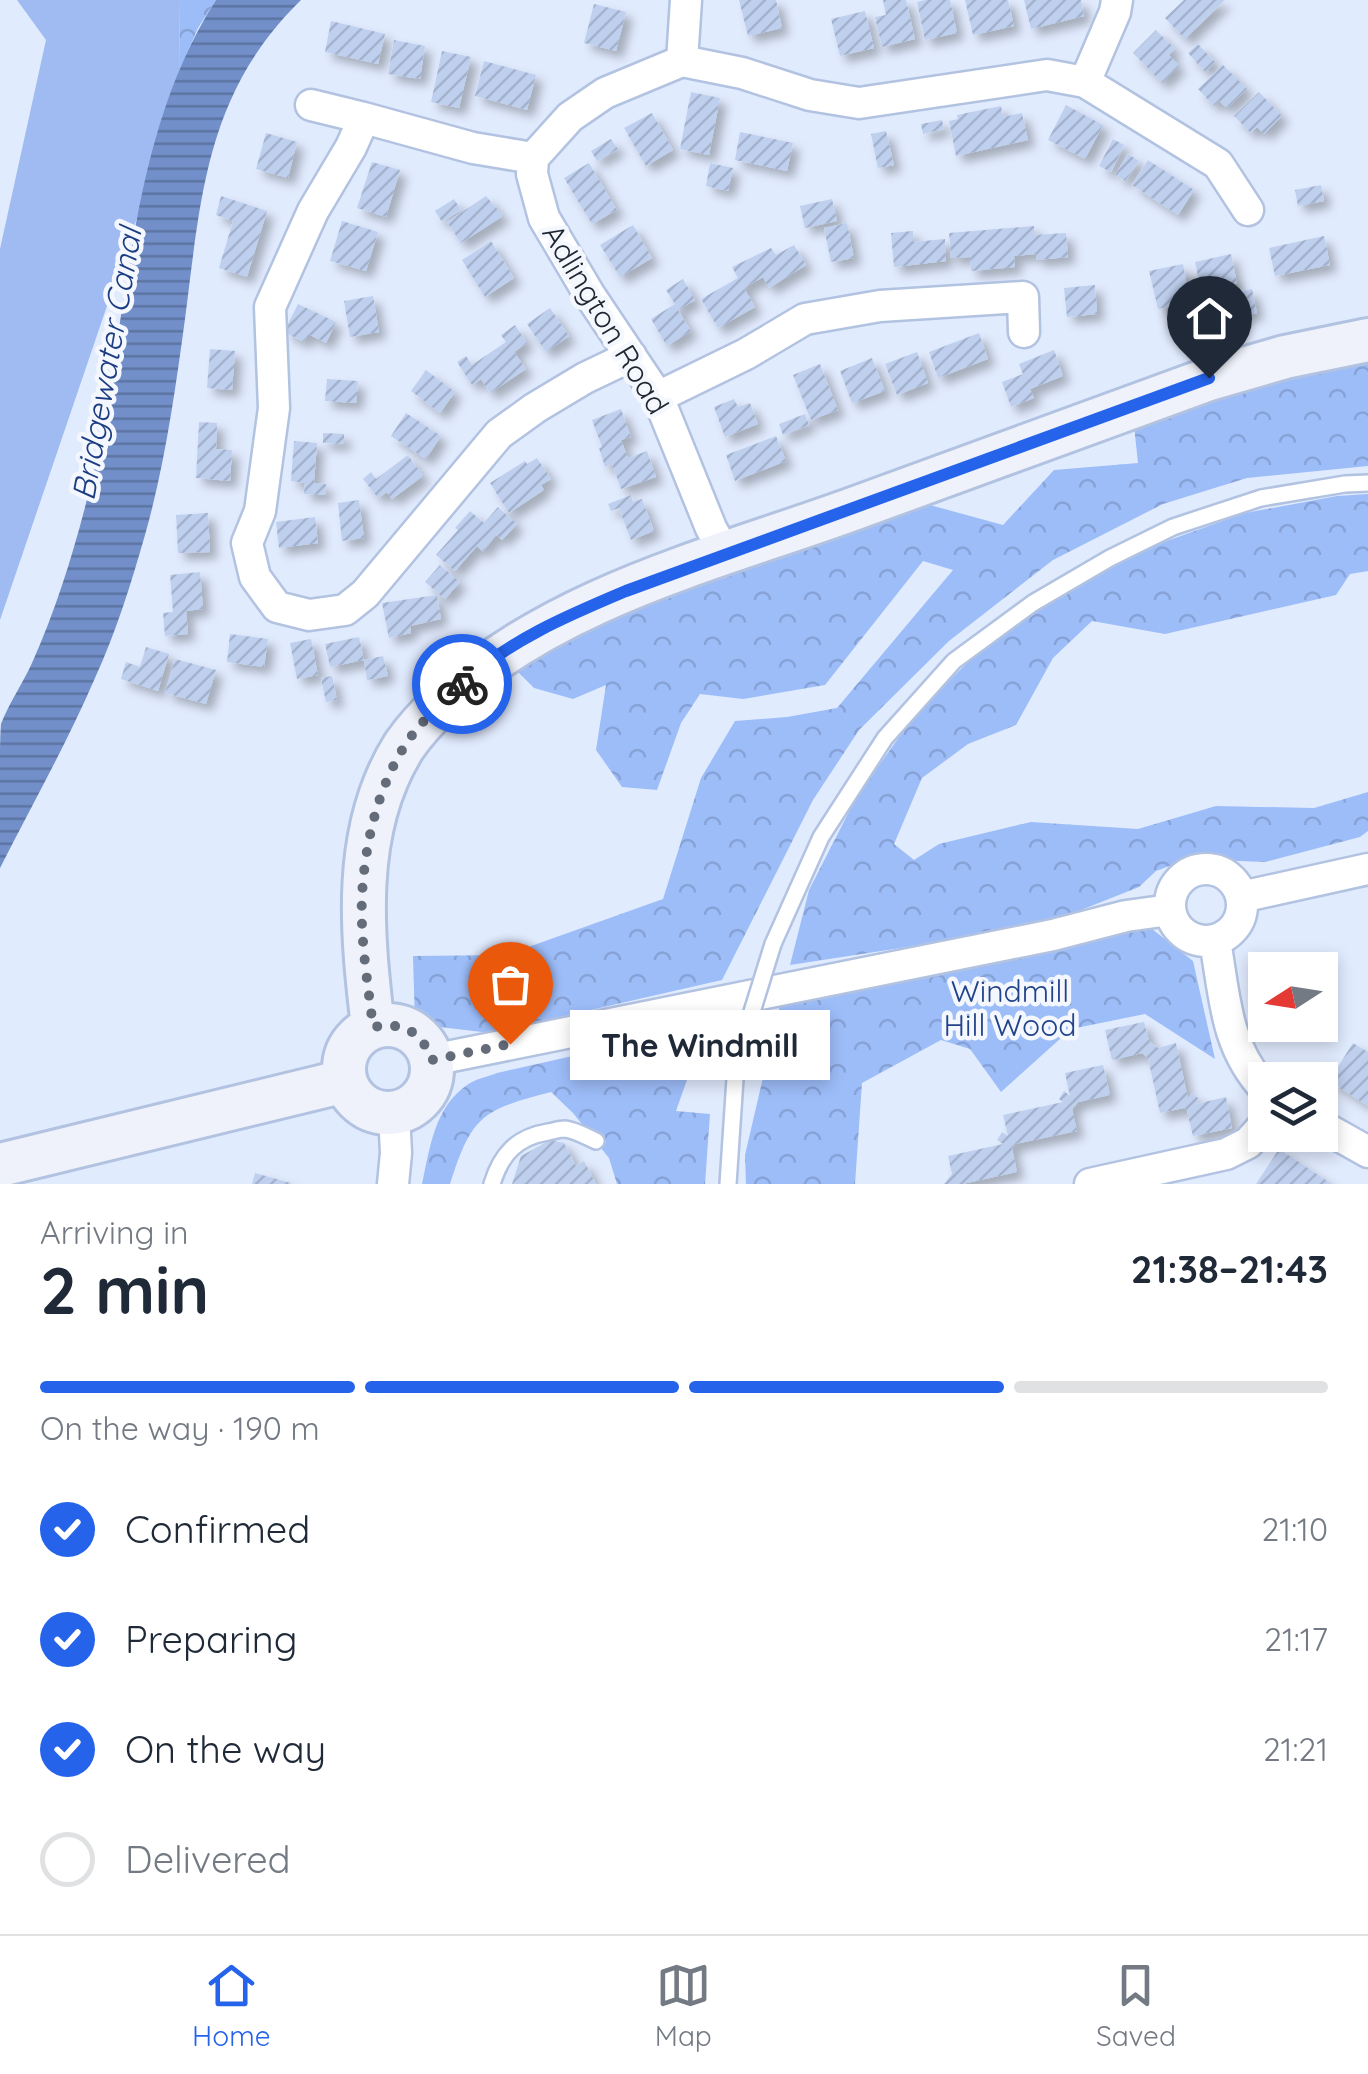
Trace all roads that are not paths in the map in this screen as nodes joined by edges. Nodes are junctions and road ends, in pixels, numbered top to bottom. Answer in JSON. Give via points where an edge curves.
{"nodes":[{"id":1,"x":686,"y":0,"type":"edge"},
{"id":2,"x":1116,"y":0,"type":"edge"},
{"id":3,"x":682,"y":60,"type":"junction"},
{"id":4,"x":1085,"y":82,"type":"junction"},
{"id":5,"x":311,"y":105,"type":"dead end"},
{"id":6,"x":364,"y":118,"type":"junction"},
{"id":7,"x":534,"y":158,"type":"junction"},
{"id":8,"x":1248,"y":210,"type":"dead end"},
{"id":9,"x":1024,"y":332,"type":"dead end"},
{"id":10,"x":1368,"y":340,"type":"edge"},
{"id":11,"x":632,"y":356,"type":"junction"},
{"id":12,"x":658,"y":397,"type":"junction"},
{"id":13,"x":1368,"y":483,"type":"edge"},
{"id":14,"x":725,"y":554,"type":"junction"},
{"id":15,"x":1368,"y":870,"type":"edge"},
{"id":16,"x":1241,"y":897,"type":"junction"},
{"id":17,"x":1170,"y":910,"type":"junction"},
{"id":18,"x":1215,"y":940,"type":"junction"},
{"id":19,"x":373,"y":1027,"type":"junction"},
{"id":20,"x":432,"y":1060,"type":"junction"},
{"id":21,"x":1248,"y":1069,"type":"edge"},
{"id":22,"x":345,"y":1081,"type":"junction"},
{"id":23,"x":394,"y":1113,"type":"junction"},
{"id":24,"x":1338,"y":1135,"type":"edge"},
{"id":25,"x":596,"y":1141,"type":"dead end"},
{"id":26,"x":1248,"y":1143,"type":"edge"},
{"id":27,"x":1368,"y":1152,"type":"edge"},
{"id":28,"x":0,"y":1165,"type":"edge"},
{"id":29,"x":393,"y":1184,"type":"edge"},
{"id":30,"x":492,"y":1184,"type":"edge"},
{"id":31,"x":728,"y":1184,"type":"edge"},
{"id":32,"x":1090,"y":1184,"type":"edge"}],
"edges":[{"from":1,"to":3,"type":"street"},
{"from":2,"to":4,"type":"street"},
{"from":3,"to":4,"type":"street","via":[[859,103],[1047,75]]},
{"from":3,"to":7,"type":"street","via":[[604,93],[570,117]]},
{"from":4,"to":8,"type":"street","via":[[1218,164]]},
{"from":5,"to":6,"type":"street"},
{"from":6,"to":7,"type":"street"},
{"from":6,"to":11,"type":"street","via":[[270,307],[274,408],[260,511],[247,543],[255,577],[277,607],[309,615],[345,610],[499,434]]},
{"from":7,"to":11,"type":"street","name":"Adlington Road","via":[[544,218]]},
{"from":9,"to":12,"type":"street","via":[[1023,297],[818,315]]},
{"from":10,"to":14,"type":"street","via":[[1209,378]]},
{"from":11,"to":12,"type":"street","name":"Adlington Road"},
{"from":12,"to":14,"type":"street","name":"Adlington Road"},
{"from":13,"to":31,"type":"lane","bridge":true,"via":[[1261,498],[1173,527],[1033,603],[954,661],[885,738],[821,837],[773,944],[735,1079]]},
{"from":14,"to":19,"type":"street","via":[[572,613],[517,644],[471,675],[404,746],[372,828],[362,896]]},
{"from":15,"to":16,"type":"street"},
{"from":16,"to":17,"type":"street","via":[[1229,877],[1206,869],[1176,886]]},
{"from":16,"to":18,"type":"street","via":[[1240,919]]},
{"from":17,"to":18,"type":"street","via":[[1191,938]]},
{"from":17,"to":20,"type":"street"},
{"from":18,"to":21,"type":"street","via":[[1232,1036]]},
{"from":19,"to":20,"type":"street","via":[[388,1024],[416,1034]]},
{"from":19,"to":22,"type":"street","via":[[346,1054]]},
{"from":20,"to":23,"type":"street","via":[[420,1100]]},
{"from":22,"to":23,"type":"street","via":[[370,1110]]},
{"from":22,"to":28,"type":"street"},
{"from":23,"to":29,"type":"street"},
{"from":24,"to":27,"type":"street"},
{"from":25,"to":30,"type":"lane","via":[[566,1129],[526,1138],[508,1149]]},
{"from":26,"to":32,"type":"street","via":[[1226,1154]]}]}
